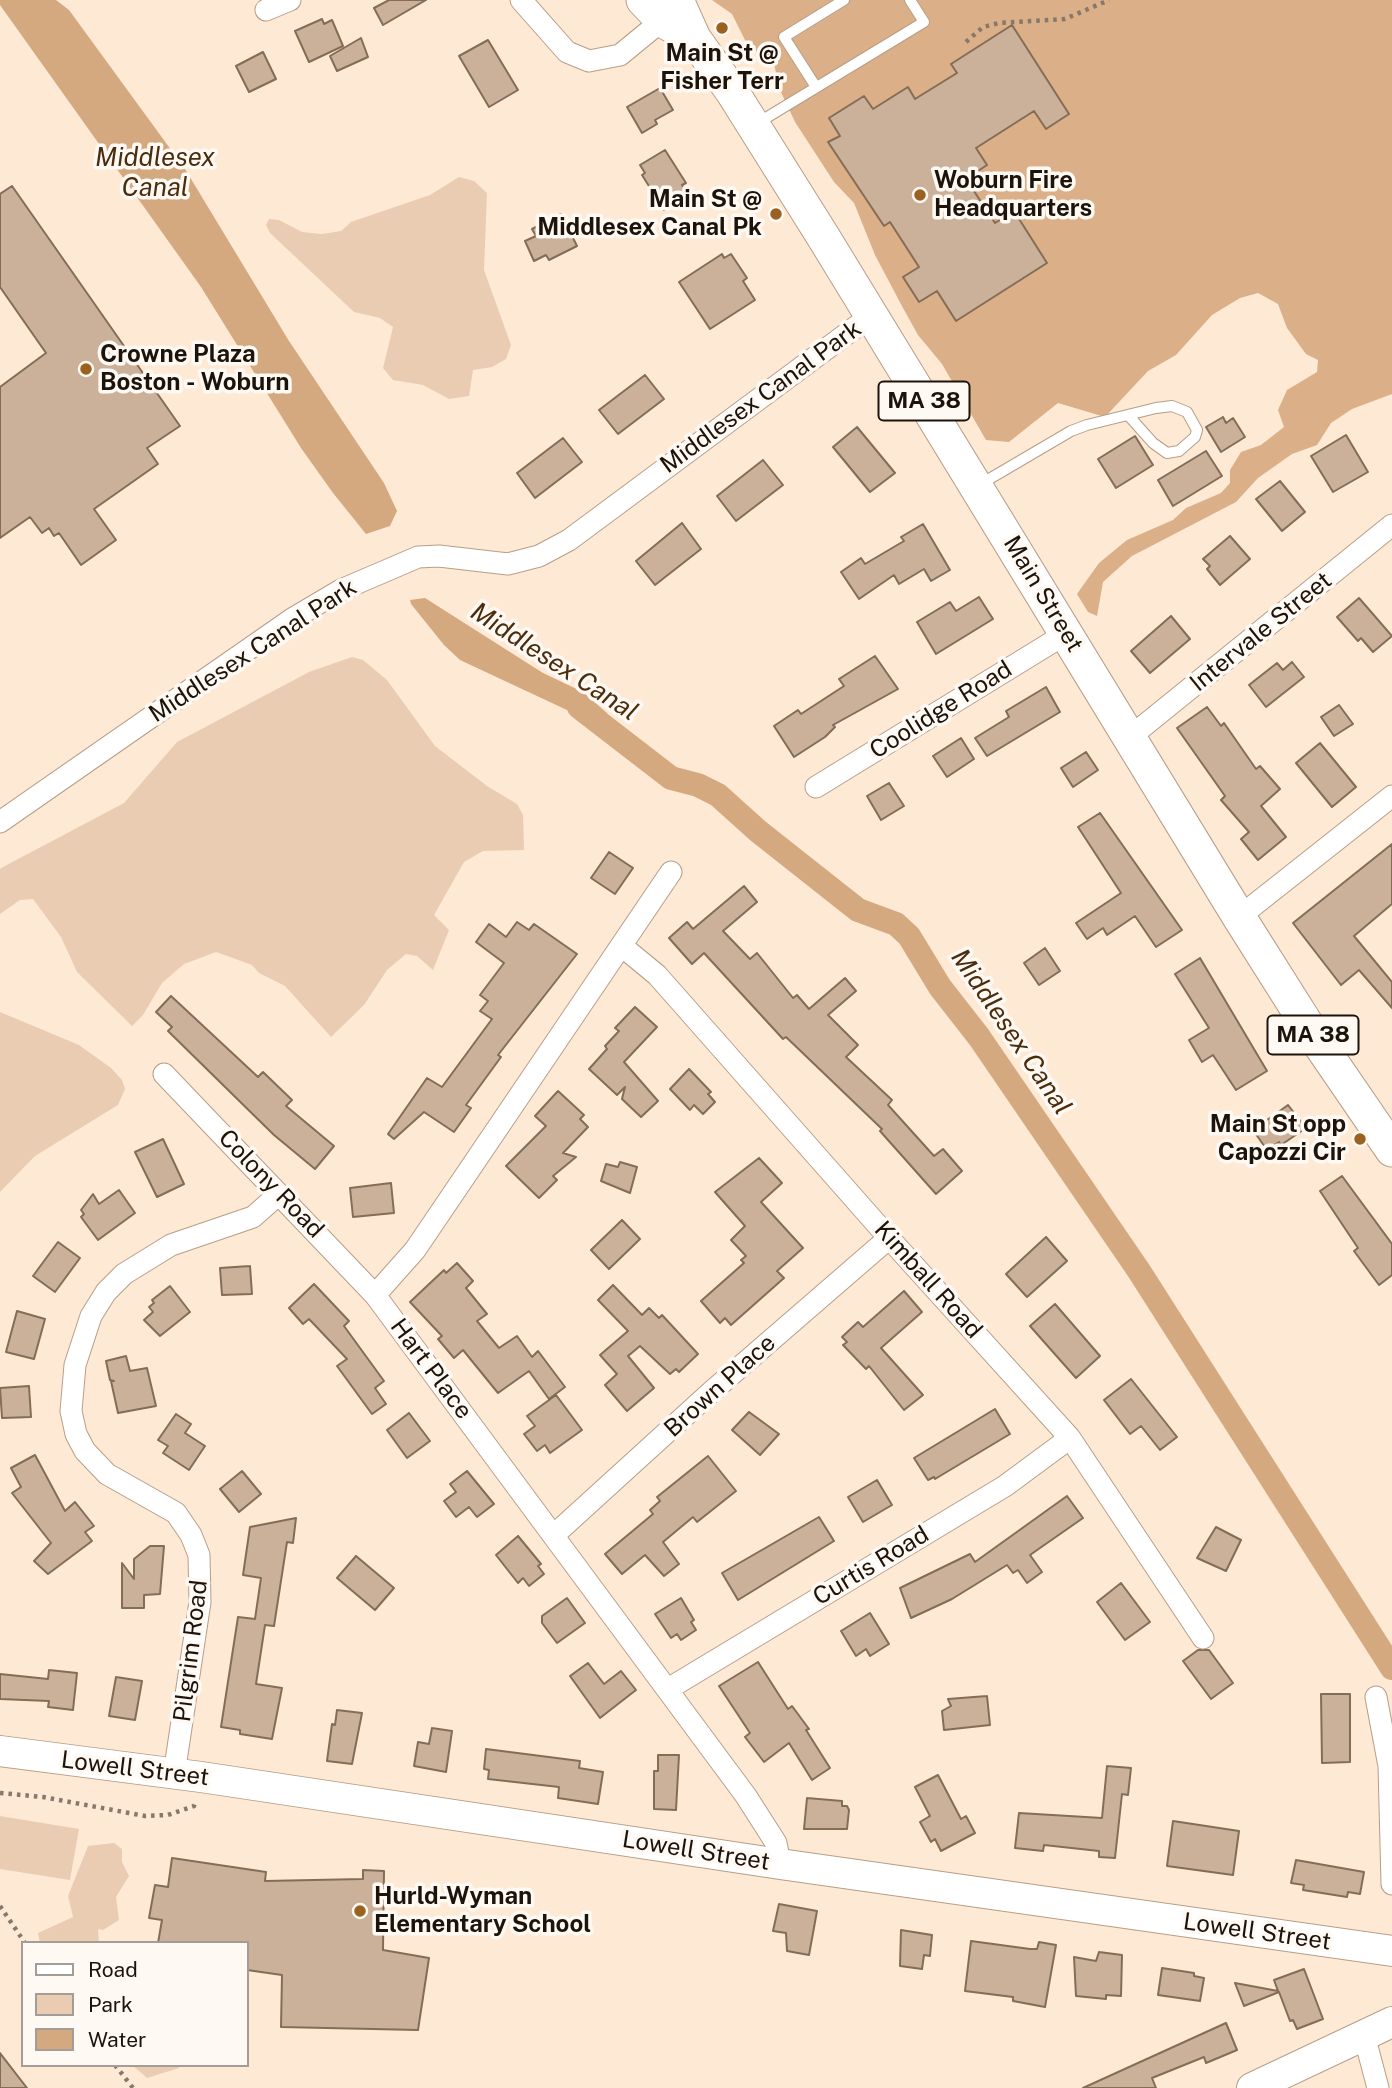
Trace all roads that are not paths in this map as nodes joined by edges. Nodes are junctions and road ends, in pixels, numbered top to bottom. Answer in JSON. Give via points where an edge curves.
{"nodes":[{"id":1,"x":290,"y":0,"type":"edge"},
{"id":2,"x":521,"y":0,"type":"edge"},
{"id":3,"x":844,"y":0,"type":"edge"},
{"id":4,"x":910,"y":0,"type":"edge"},
{"id":5,"x":666,"y":6,"type":"edge"},
{"id":6,"x":266,"y":10,"type":"dead end"},
{"id":7,"x":816,"y":88,"type":"junction"},
{"id":8,"x":754,"y":125,"type":"junction"},
{"id":9,"x":872,"y":315,"type":"junction"},
{"id":10,"x":1128,"y":415,"type":"junction"},
{"id":11,"x":977,"y":486,"type":"junction"},
{"id":12,"x":1392,"y":525,"type":"edge"},
{"id":13,"x":1067,"y":633,"type":"junction"},
{"id":14,"x":1130,"y":737,"type":"junction"},
{"id":15,"x":816,"y":787,"type":"dead end"},
{"id":16,"x":1392,"y":796,"type":"edge"},
{"id":17,"x":0,"y":822,"type":"edge"},
{"id":18,"x":671,"y":872,"type":"dead end"},
{"id":19,"x":1239,"y":917,"type":"junction"},
{"id":20,"x":623,"y":947,"type":"junction"},
{"id":21,"x":164,"y":1074,"type":"dead end"},
{"id":22,"x":1387,"y":1134,"type":"edge"},
{"id":23,"x":279,"y":1194,"type":"junction"},
{"id":24,"x":889,"y":1238,"type":"junction"},
{"id":25,"x":375,"y":1295,"type":"junction"},
{"id":26,"x":1070,"y":1438,"type":"junction"},
{"id":27,"x":554,"y":1535,"type":"junction"},
{"id":28,"x":1203,"y":1638,"type":"dead end"},
{"id":29,"x":667,"y":1689,"type":"junction"},
{"id":30,"x":1376,"y":1697,"type":"dead end"},
{"id":31,"x":0,"y":1751,"type":"edge"},
{"id":32,"x":186,"y":1783,"type":"junction"},
{"id":33,"x":780,"y":1864,"type":"junction"},
{"id":34,"x":1392,"y":1884,"type":"edge"},
{"id":35,"x":1392,"y":1951,"type":"edge"},
{"id":36,"x":1392,"y":2022,"type":"edge"},
{"id":37,"x":1364,"y":2035,"type":"junction"},
{"id":38,"x":1252,"y":2088,"type":"edge"},
{"id":39,"x":1378,"y":2088,"type":"edge"}],
"edges":[{"from":1,"to":6,"type":"street"},
{"from":2,"to":5,"type":"street","via":[[560,46],[583,60],[600,61],[620,55]]},
{"from":3,"to":7,"type":"lane","via":[[785,37]]},
{"from":4,"to":7,"type":"lane","via":[[924,22]]},
{"from":5,"to":8,"type":"main road","name":"Main Street","number":"MA 38"},
{"from":7,"to":8,"type":"lane"},
{"from":8,"to":9,"type":"main road","name":"Main Street","number":"MA 38"},
{"from":9,"to":11,"type":"main road","name":"Main Street","number":"MA 38"},
{"from":9,"to":17,"type":"street","name":"Middlesex Canal Park","via":[[569,540],[538,556],[508,564],[418,557],[341,590],[292,619]]},
{"from":10,"to":10,"type":"lane","via":[[1156,408],[1182,409],[1192,418],[1195,437],[1179,451],[1167,453]]},
{"from":10,"to":11,"type":"lane","via":[[1071,431]]},
{"from":11,"to":13,"type":"main road","name":"Main Street","number":"MA 38"},
{"from":12,"to":14,"type":"street","name":"Intervale Street"},
{"from":13,"to":14,"type":"main road","name":"Main Street","number":"MA 38"},
{"from":13,"to":15,"type":"street","name":"Coolidge Road"},
{"from":14,"to":19,"type":"main road","name":"Main Street","number":"MA 38"},
{"from":16,"to":19,"type":"street"},
{"from":18,"to":20,"type":"street","name":"Hart Place"},
{"from":19,"to":22,"type":"main road","name":"Main Street","number":"MA 38"},
{"from":20,"to":24,"type":"street","name":"Kimball Road","via":[[657,975]]},
{"from":20,"to":25,"type":"street","name":"Hart Place","via":[[415,1250]]},
{"from":21,"to":23,"type":"street","name":"Colony Road"},
{"from":23,"to":25,"type":"street","name":"Colony Road"},
{"from":23,"to":32,"type":"street","name":"Pilgrim Road","via":[[253,1217],[172,1245],[124,1274],[90,1316],[75,1365],[71,1411],[85,1451],[107,1474],[176,1513],[199,1555],[200,1602]]},
{"from":24,"to":26,"type":"street","name":"Kimball Road"},
{"from":24,"to":27,"type":"street","name":"Brown Place"},
{"from":25,"to":27,"type":"street","name":"Hart Place"},
{"from":26,"to":28,"type":"street","name":"Kimball Road"},
{"from":26,"to":29,"type":"street","name":"Curtis Road","via":[[1005,1486]]},
{"from":27,"to":29,"type":"street","name":"Hart Place"},
{"from":29,"to":33,"type":"street","name":"Hart Place","via":[[772,1835]]},
{"from":30,"to":34,"type":"street","via":[[1391,1781]]},
{"from":31,"to":32,"type":"street","name":"Lowell Street"},
{"from":32,"to":33,"type":"street","name":"Lowell Street"},
{"from":33,"to":35,"type":"street","name":"Lowell Street"},
{"from":36,"to":37,"type":"street"},
{"from":37,"to":38,"type":"street"},
{"from":37,"to":39,"type":"street"}]}
